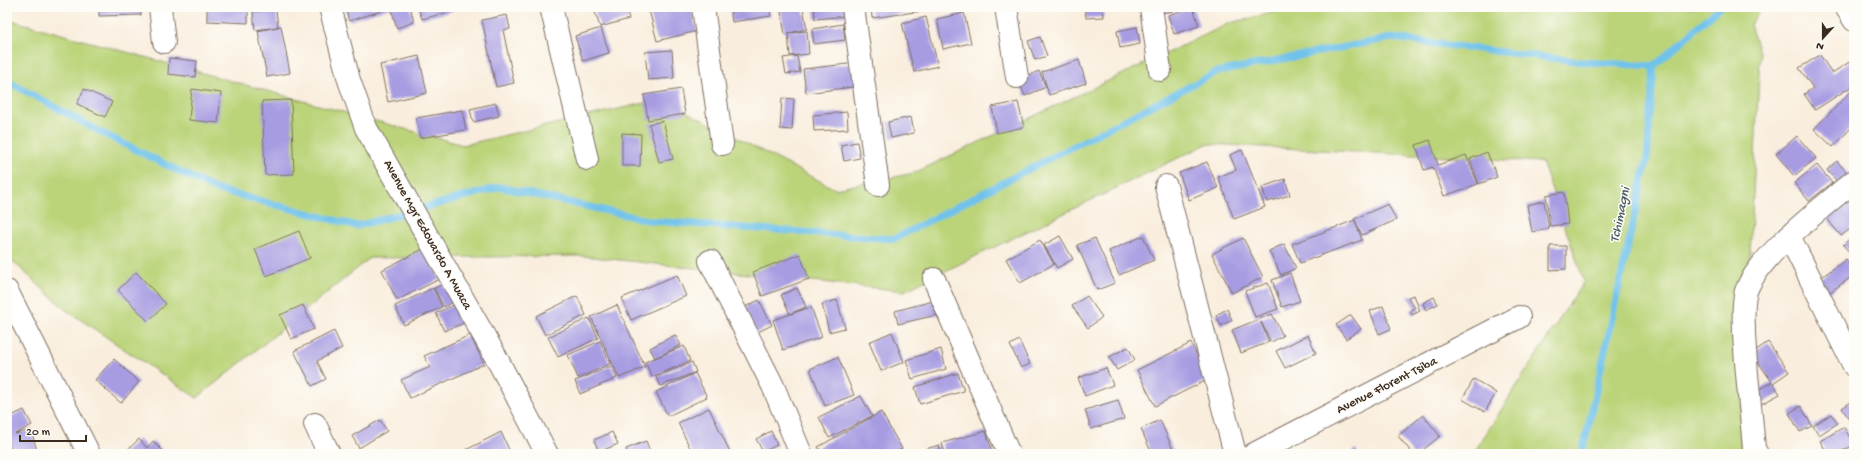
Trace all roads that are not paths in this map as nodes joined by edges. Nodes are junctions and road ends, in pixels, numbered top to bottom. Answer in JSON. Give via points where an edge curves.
{"nodes":[{"id":1,"x":160,"y":7,"type":"edge"},
{"id":2,"x":330,"y":7,"type":"edge"},
{"id":3,"x":551,"y":7,"type":"edge"},
{"id":4,"x":702,"y":7,"type":"edge"},
{"id":5,"x":853,"y":7,"type":"edge"},
{"id":6,"x":1006,"y":7,"type":"edge"},
{"id":7,"x":1151,"y":7,"type":"edge"},
{"id":8,"x":1846,"y":7,"type":"edge"},
{"id":9,"x":1854,"y":20,"type":"edge"},
{"id":10,"x":164,"y":42,"type":"dead end"},
{"id":11,"x":1160,"y":70,"type":"dead end"},
{"id":12,"x":1017,"y":77,"type":"dead end"},
{"id":13,"x":722,"y":144,"type":"dead end"},
{"id":14,"x":587,"y":159,"type":"dead end"},
{"id":15,"x":1854,"y":181,"type":"edge"},
{"id":16,"x":878,"y":185,"type":"dead end"},
{"id":17,"x":1166,"y":186,"type":"dead end"},
{"id":18,"x":1789,"y":236,"type":"junction"},
{"id":19,"x":710,"y":261,"type":"dead end"},
{"id":20,"x":934,"y":278,"type":"dead end"},
{"id":21,"x":7,"y":291,"type":"edge"},
{"id":22,"x":1520,"y":317,"type":"dead end"},
{"id":23,"x":1854,"y":366,"type":"edge"},
{"id":24,"x":315,"y":424,"type":"dead end"},
{"id":25,"x":1752,"y":452,"type":"edge"},
{"id":26,"x":89,"y":454,"type":"edge"},
{"id":27,"x":329,"y":454,"type":"edge"},
{"id":28,"x":547,"y":454,"type":"edge"},
{"id":29,"x":800,"y":454,"type":"edge"},
{"id":30,"x":1009,"y":454,"type":"edge"},
{"id":31,"x":1235,"y":454,"type":"edge"},
{"id":32,"x":1254,"y":454,"type":"edge"}],
"edges":[{"from":1,"to":10,"type":"street"},
{"from":2,"to":28,"type":"street","name":"Avenue Mgr Edouardo A Muaca","via":[[349,80],[366,128],[496,357]]},
{"from":3,"to":14,"type":"street"},
{"from":4,"to":13,"type":"street"},
{"from":5,"to":16,"type":"street"},
{"from":6,"to":12,"type":"street"},
{"from":7,"to":11,"type":"street"},
{"from":8,"to":9,"type":"street"},
{"from":15,"to":18,"type":"street"},
{"from":17,"to":31,"type":"street"},
{"from":18,"to":23,"type":"street"},
{"from":18,"to":25,"type":"street","via":[[1756,273],[1746,292],[1743,312]]},
{"from":19,"to":29,"type":"street","via":[[773,386]]},
{"from":20,"to":30,"type":"street"},
{"from":21,"to":26,"type":"street"},
{"from":22,"to":32,"type":"street","name":"Avenue Florent Tsiba"},
{"from":24,"to":27,"type":"street"}]}
